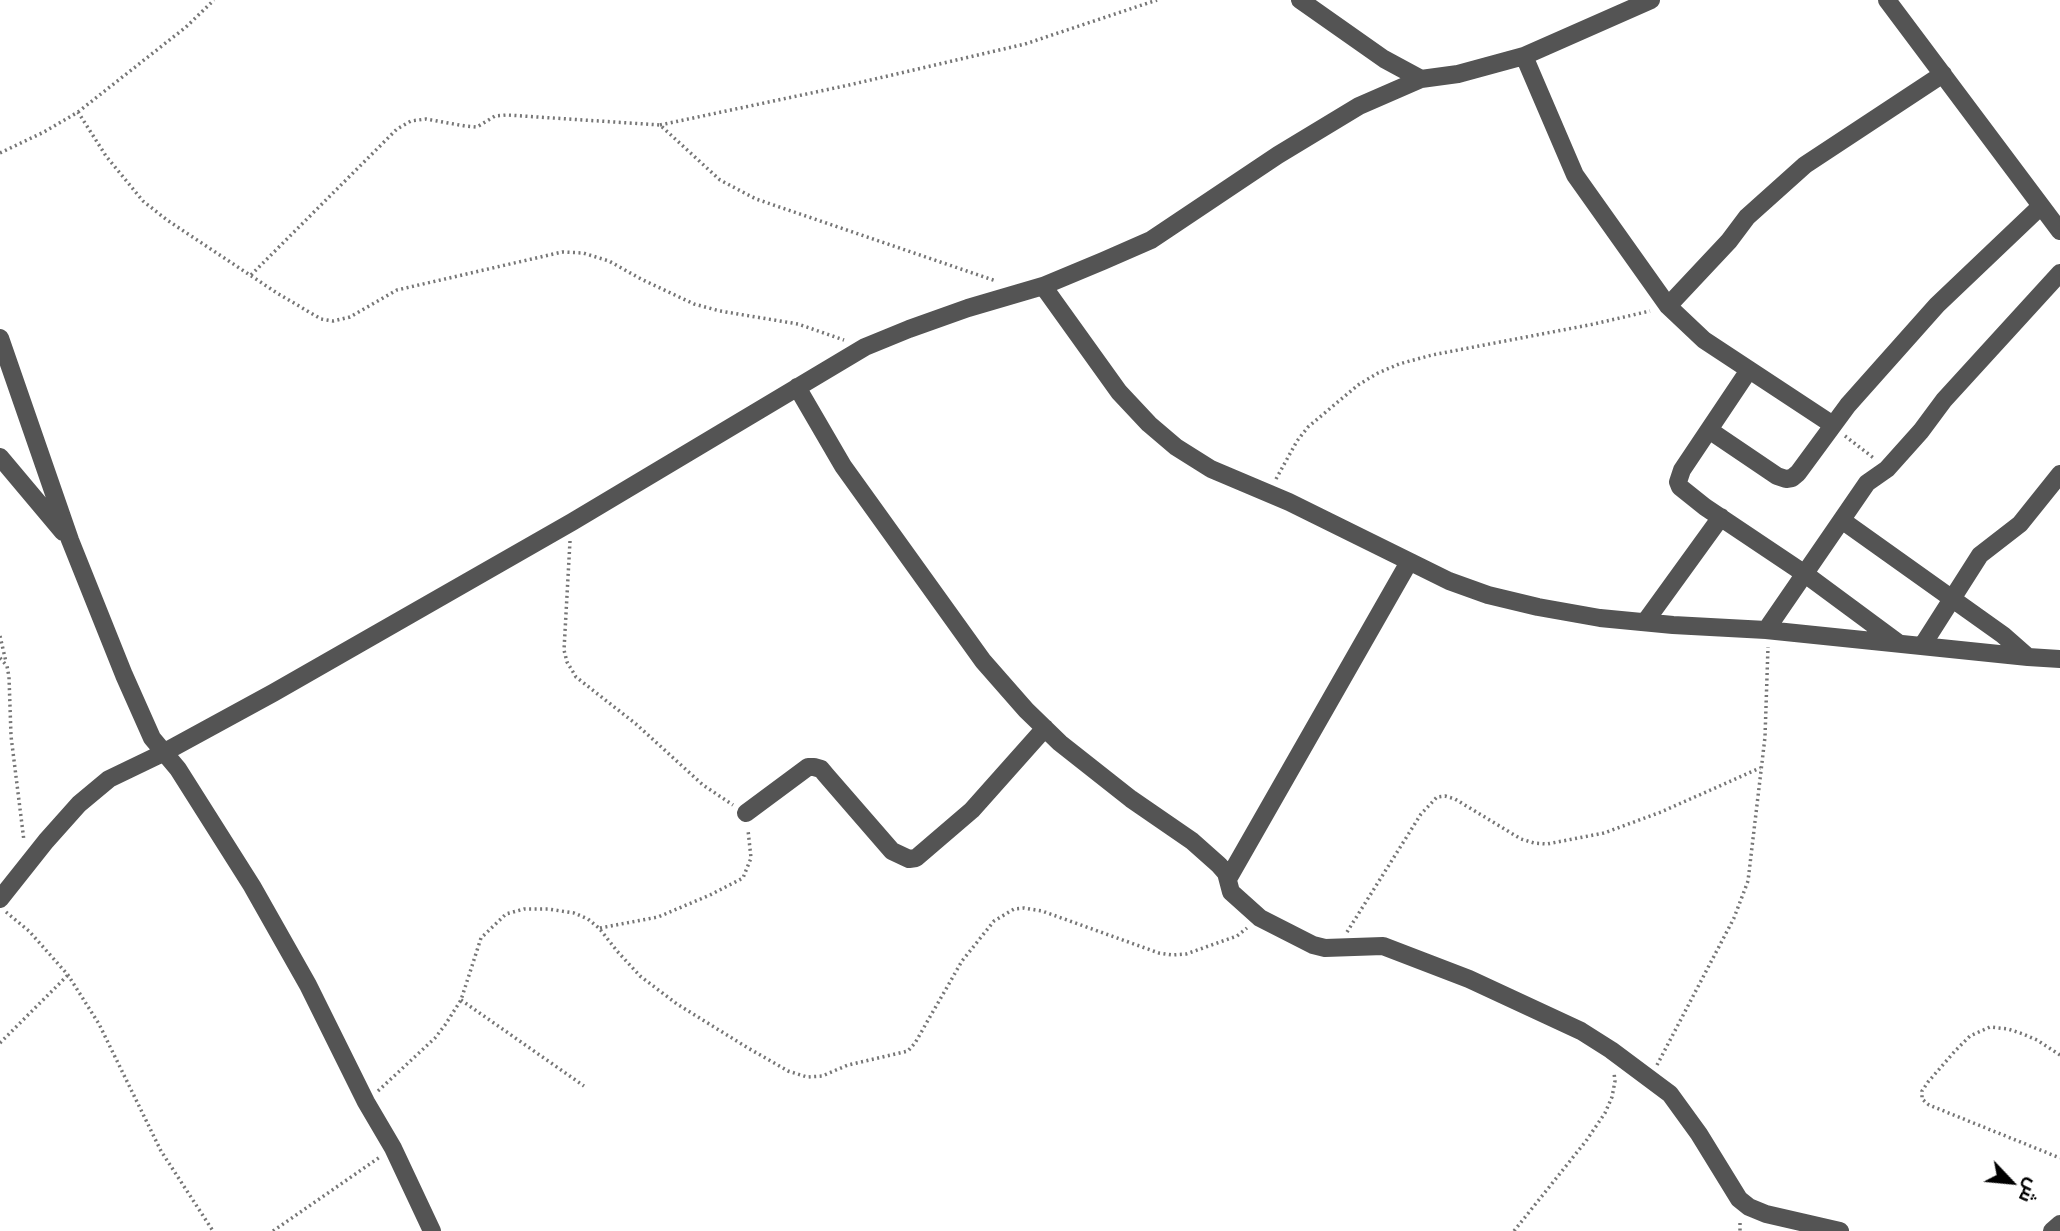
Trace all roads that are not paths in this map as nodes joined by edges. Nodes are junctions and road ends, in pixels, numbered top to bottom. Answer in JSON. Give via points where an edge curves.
{"nodes":[{"id":1,"x":1300,"y":0,"type":"edge"},
{"id":2,"x":1651,"y":0,"type":"edge"},
{"id":3,"x":1887,"y":0,"type":"edge"},
{"id":4,"x":1524,"y":56,"type":"junction"},
{"id":5,"x":1943,"y":74,"type":"junction"},
{"id":6,"x":1421,"y":79,"type":"junction"},
{"id":7,"x":2041,"y":206,"type":"junction"},
{"id":8,"x":2060,"y":231,"type":"edge"},
{"id":9,"x":2060,"y":273,"type":"edge"},
{"id":10,"x":1035,"y":288,"type":"junction"},
{"id":11,"x":1668,"y":306,"type":"junction"},
{"id":12,"x":0,"y":338,"type":"edge"},
{"id":13,"x":1749,"y":370,"type":"junction"},
{"id":14,"x":797,"y":387,"type":"junction"},
{"id":15,"x":1833,"y":425,"type":"junction"},
{"id":16,"x":1709,"y":430,"type":"junction"},
{"id":17,"x":0,"y":457,"type":"edge"},
{"id":18,"x":2060,"y":474,"type":"edge"},
{"id":19,"x":1721,"y":517,"type":"junction"},
{"id":20,"x":1843,"y":521,"type":"junction"},
{"id":21,"x":70,"y":540,"type":"junction"},
{"id":22,"x":1409,"y":562,"type":"junction"},
{"id":23,"x":1805,"y":574,"type":"junction"},
{"id":24,"x":1951,"y":598,"type":"junction"},
{"id":25,"x":1645,"y":622,"type":"junction"},
{"id":26,"x":1766,"y":630,"type":"junction"},
{"id":27,"x":1900,"y":644,"type":"junction"},
{"id":28,"x":1922,"y":646,"type":"junction"},
{"id":29,"x":2028,"y":657,"type":"junction"},
{"id":30,"x":2060,"y":659,"type":"edge"},
{"id":31,"x":1045,"y":728,"type":"junction"},
{"id":32,"x":163,"y":753,"type":"junction"},
{"id":33,"x":746,"y":813,"type":"road end"},
{"id":34,"x":1228,"y":879,"type":"junction"},
{"id":35,"x":0,"y":899,"type":"edge"},
{"id":36,"x":2060,"y":1224,"type":"edge"},
{"id":37,"x":432,"y":1231,"type":"edge"},
{"id":38,"x":1840,"y":1231,"type":"edge"},
{"id":39,"x":2052,"y":1231,"type":"edge"}],
"edges":[{"from":1,"to":6,"type":"street"},
{"from":2,"to":4,"type":"street"},
{"from":3,"to":5,"type":"street"},
{"from":4,"to":6,"type":"street"},
{"from":4,"to":11,"type":"street","via":[[1575,175]]},
{"from":5,"to":7,"type":"street"},
{"from":5,"to":11,"type":"street","via":[[1805,165],[1747,217]]},
{"from":6,"to":10,"type":"street","via":[[1359,106],[1150,240]]},
{"from":7,"to":8,"type":"street"},
{"from":7,"to":15,"type":"street","via":[[1937,305]]},
{"from":9,"to":20,"type":"street","via":[[1887,469],[1867,483]]},
{"from":10,"to":14,"type":"street","via":[[909,328],[864,347]]},
{"from":10,"to":22,"type":"street","via":[[1119,392],[1176,447],[1211,469]]},
{"from":11,"to":13,"type":"street","via":[[1704,340]]},
{"from":12,"to":21,"type":"street"},
{"from":13,"to":15,"type":"street"},
{"from":13,"to":16,"type":"street"},
{"from":14,"to":31,"type":"street","via":[[843,466],[983,661]]},
{"from":14,"to":32,"type":"street","via":[[572,522]]},
{"from":15,"to":16,"type":"street","via":[[1798,473],[1786,479]]},
{"from":16,"to":19,"type":"street","via":[[1678,482]]},
{"from":17,"to":21,"type":"street"},
{"from":18,"to":24,"type":"street","via":[[2020,524],[1980,555]]},
{"from":19,"to":23,"type":"street"},
{"from":19,"to":25,"type":"street"},
{"from":20,"to":23,"type":"street"},
{"from":20,"to":24,"type":"street"},
{"from":21,"to":32,"type":"street","via":[[138,708]]},
{"from":22,"to":25,"type":"street","via":[[1488,595],[1588,616]]},
{"from":22,"to":34,"type":"street"},
{"from":23,"to":26,"type":"street"},
{"from":23,"to":27,"type":"street"},
{"from":24,"to":28,"type":"street"},
{"from":24,"to":29,"type":"street"},
{"from":25,"to":26,"type":"street"},
{"from":26,"to":27,"type":"street"},
{"from":27,"to":28,"type":"street"},
{"from":28,"to":29,"type":"street"},
{"from":29,"to":30,"type":"street"},
{"from":31,"to":33,"type":"street","via":[[972,810],[916,858],[892,851],[821,769],[814,767]]},
{"from":31,"to":34,"type":"street","via":[[1090,768],[1192,841]]},
{"from":32,"to":35,"type":"street","via":[[109,779],[79,804]]},
{"from":32,"to":37,"type":"street","via":[[178,769],[252,886],[393,1148]]},
{"from":34,"to":38,"type":"street","via":[[1231,892],[1259,918],[1313,945],[1383,946],[1469,979],[1581,1031],[1670,1094],[1739,1199],[1749,1207]]},
{"from":36,"to":39,"type":"street"}]}
